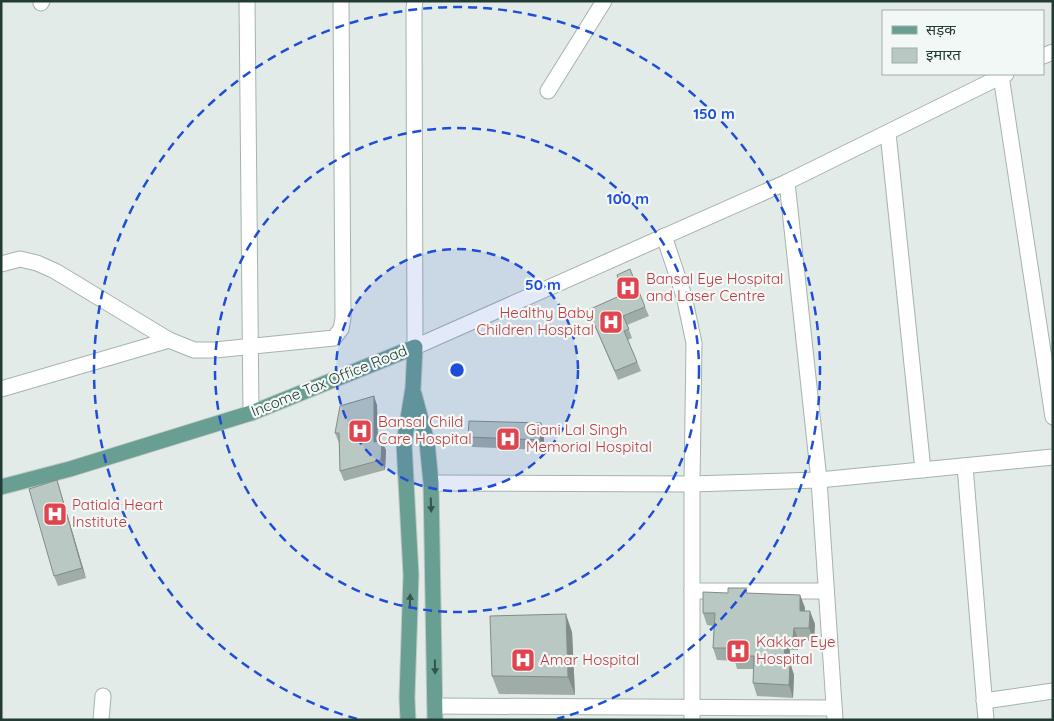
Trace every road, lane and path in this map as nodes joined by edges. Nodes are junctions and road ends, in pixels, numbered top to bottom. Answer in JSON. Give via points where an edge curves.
{"nodes":[{"id":1,"x":247,"y":1,"type":"edge"},
{"id":2,"x":341,"y":1,"type":"edge"},
{"id":3,"x":415,"y":1,"type":"edge"},
{"id":4,"x":604,"y":1,"type":"edge"},
{"id":5,"x":1003,"y":75,"type":"edge"},
{"id":6,"x":548,"y":91,"type":"dead end"},
{"id":7,"x":888,"y":133,"type":"junction"},
{"id":8,"x":786,"y":182,"type":"junction"},
{"id":9,"x":664,"y":236,"type":"junction"},
{"id":10,"x":1,"y":264,"type":"edge"},
{"id":11,"x":169,"y":340,"type":"junction"},
{"id":12,"x":249,"y":346,"type":"junction"},
{"id":13,"x":414,"y":347,"type":"junction"},
{"id":14,"x":413,"y":388,"type":"junction"},
{"id":15,"x":1,"y":389,"type":"edge"},
{"id":16,"x":250,"y":413,"type":"junction"},
{"id":17,"x":1053,"y":417,"type":"edge"},
{"id":18,"x":1053,"y":457,"type":"edge"},
{"id":19,"x":965,"y":466,"type":"junction"},
{"id":20,"x":923,"y":470,"type":"junction"},
{"id":21,"x":819,"y":480,"type":"junction"},
{"id":22,"x":431,"y":483,"type":"junction"},
{"id":23,"x":692,"y":484,"type":"junction"},
{"id":24,"x":1,"y":487,"type":"edge"},
{"id":25,"x":692,"y":591,"type":"junction"},
{"id":26,"x":826,"y":591,"type":"junction"},
{"id":27,"x":1053,"y":691,"type":"edge"},
{"id":28,"x":103,"y":696,"type":"dead end"},
{"id":29,"x":984,"y":701,"type":"junction"},
{"id":30,"x":435,"y":713,"type":"edge"},
{"id":31,"x":692,"y":713,"type":"edge"},
{"id":32,"x":834,"y":714,"type":"edge"},
{"id":33,"x":101,"y":720,"type":"edge"},
{"id":34,"x":408,"y":720,"type":"edge"},
{"id":35,"x":986,"y":720,"type":"edge"}],
"edges":[{"from":1,"to":12,"type":"street"},
{"from":2,"to":12,"type":"street","via":[[341,329],[334,338],[326,340]]},
{"from":3,"to":13,"type":"street"},
{"from":4,"to":6,"type":"street"},
{"from":5,"to":7,"type":"street"},
{"from":5,"to":17,"type":"street"},
{"from":7,"to":8,"type":"street"},
{"from":7,"to":20,"type":"street"},
{"from":8,"to":9,"type":"street"},
{"from":8,"to":21,"type":"street"},
{"from":9,"to":13,"type":"street"},
{"from":9,"to":23,"type":"street","via":[[684,296],[694,343]]},
{"from":10,"to":11,"type":"street","via":[[20,259],[38,263]]},
{"from":11,"to":12,"type":"street","via":[[194,350]]},
{"from":11,"to":15,"type":"street"},
{"from":12,"to":16,"type":"street"},
{"from":13,"to":14,"type":"main road","name":"Income Tax Office Road"},
{"from":13,"to":16,"type":"main road","name":"Income Tax Office Road"},
{"from":14,"to":22,"type":"main road","via":[[427,442]]},
{"from":34,"to":14,"type":"main road","name":"Income Tax Office Road","one_way":true,"via":[[411,575],[404,443]]},
{"from":16,"to":24,"type":"main road","name":"Income Tax Office Road","via":[[70,470]]},
{"from":18,"to":19,"type":"street"},
{"from":19,"to":20,"type":"street"},
{"from":19,"to":29,"type":"street"},
{"from":20,"to":21,"type":"street"},
{"from":21,"to":23,"type":"street"},
{"from":21,"to":26,"type":"street"},
{"from":22,"to":23,"type":"street"},
{"from":22,"to":30,"type":"main road","one_way":true},
{"from":23,"to":25,"type":"street"},
{"from":25,"to":26,"type":"street"},
{"from":25,"to":31,"type":"street"},
{"from":26,"to":32,"type":"street"},
{"from":27,"to":29,"type":"street"},
{"from":28,"to":33,"type":"street"},
{"from":29,"to":35,"type":"street"},
{"from":30,"to":31,"type":"street"},
{"from":31,"to":32,"type":"street"}]}
